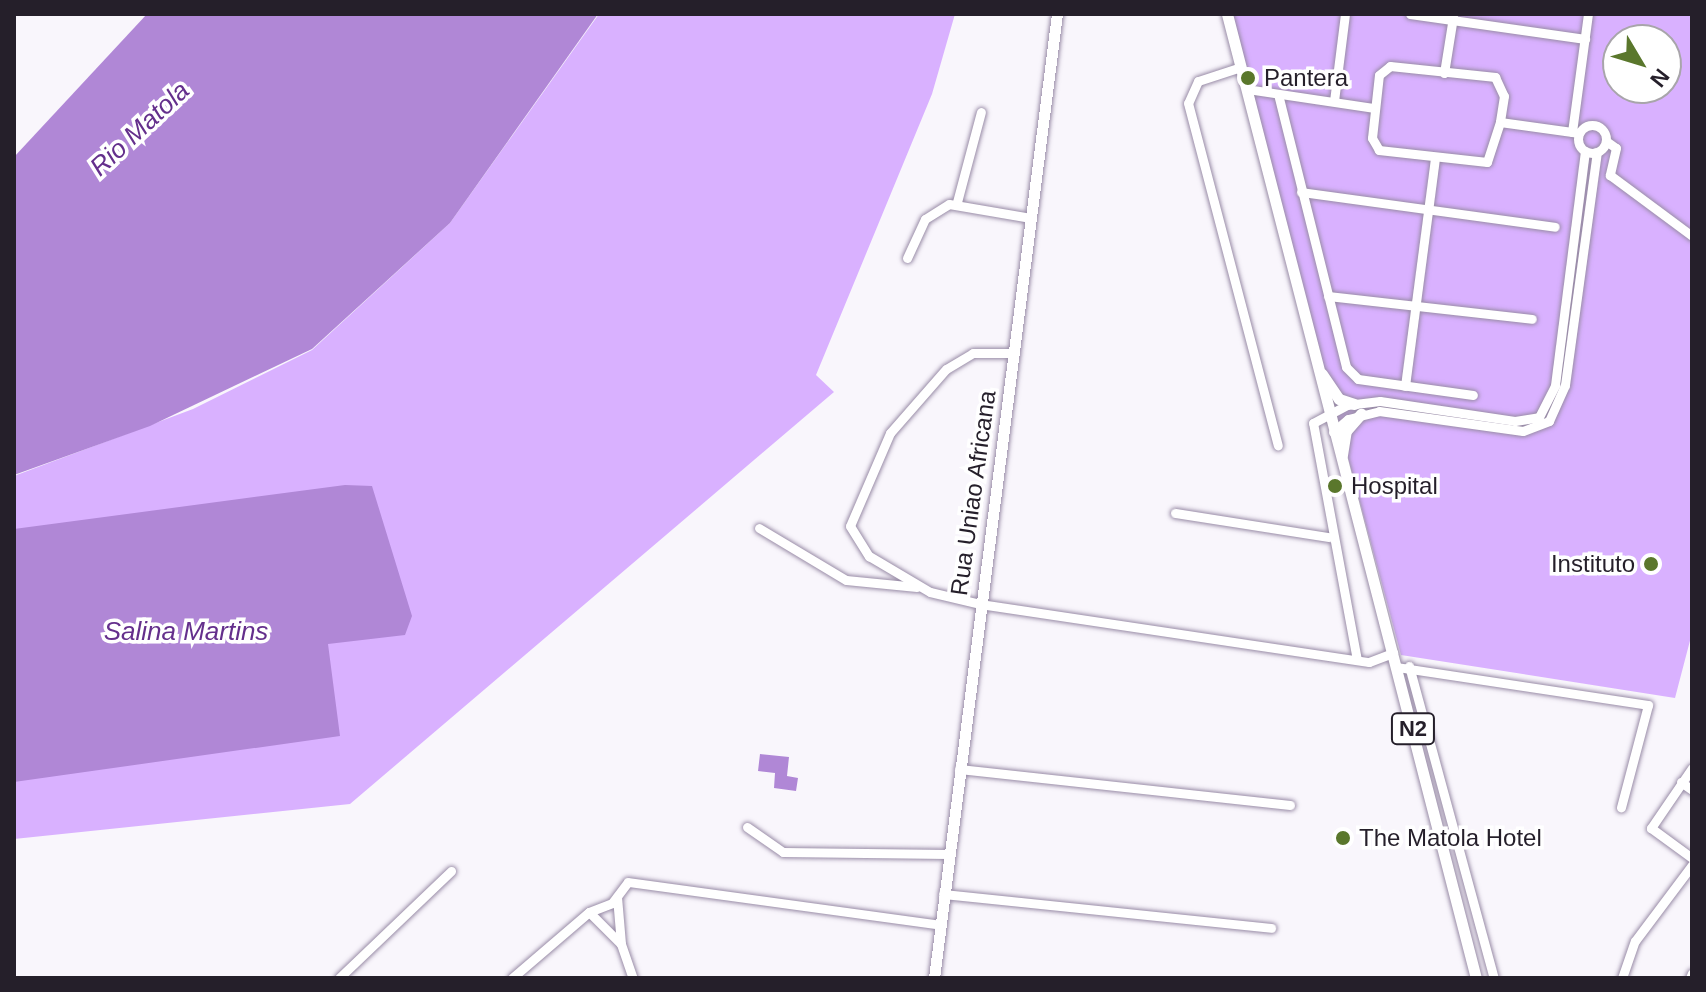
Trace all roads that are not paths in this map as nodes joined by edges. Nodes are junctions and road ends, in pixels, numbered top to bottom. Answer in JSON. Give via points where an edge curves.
{"nodes":[{"id":1,"x":1057,"y":14,"type":"edge"},
{"id":2,"x":1227,"y":14,"type":"edge"},
{"id":3,"x":1345,"y":14,"type":"edge"},
{"id":4,"x":1410,"y":14,"type":"edge"},
{"id":5,"x":1588,"y":14,"type":"edge"},
{"id":6,"x":1453,"y":17,"type":"edge"},
{"id":7,"x":1585,"y":39,"type":"junction"},
{"id":8,"x":1241,"y":67,"type":"junction"},
{"id":9,"x":1444,"y":73,"type":"junction"},
{"id":10,"x":1247,"y":89,"type":"junction"},
{"id":11,"x":1278,"y":94,"type":"junction"},
{"id":12,"x":1334,"y":101,"type":"junction"},
{"id":13,"x":1374,"y":108,"type":"junction"},
{"id":14,"x":981,"y":112,"type":"dead end"},
{"id":15,"x":1500,"y":122,"type":"junction"},
{"id":16,"x":1576,"y":133,"type":"junction"},
{"id":17,"x":1606,"y":141,"type":"junction"},
{"id":18,"x":1585,"y":151,"type":"junction"},
{"id":19,"x":1597,"y":152,"type":"junction"},
{"id":20,"x":1435,"y":158,"type":"junction"},
{"id":21,"x":1301,"y":192,"type":"junction"},
{"id":22,"x":957,"y":202,"type":"junction"},
{"id":23,"x":1428,"y":211,"type":"junction"},
{"id":24,"x":1031,"y":218,"type":"junction"},
{"id":25,"x":1555,"y":227,"type":"dead end"},
{"id":26,"x":1692,"y":236,"type":"edge"},
{"id":27,"x":907,"y":258,"type":"dead end"},
{"id":28,"x":1328,"y":296,"type":"junction"},
{"id":29,"x":1415,"y":307,"type":"junction"},
{"id":30,"x":1532,"y":319,"type":"dead end"},
{"id":31,"x":1014,"y":353,"type":"junction"},
{"id":32,"x":1315,"y":364,"type":"junction"},
{"id":33,"x":1405,"y":386,"type":"junction"},
{"id":34,"x":1473,"y":395,"type":"dead end"},
{"id":35,"x":1357,"y":409,"type":"junction"},
{"id":36,"x":1328,"y":414,"type":"junction"},
{"id":37,"x":1333,"y":432,"type":"junction"},
{"id":38,"x":1278,"y":445,"type":"dead end"},
{"id":39,"x":1342,"y":465,"type":"junction"},
{"id":40,"x":1175,"y":513,"type":"dead end"},
{"id":41,"x":759,"y":528,"type":"dead end"},
{"id":42,"x":1329,"y":537,"type":"junction"},
{"id":43,"x":920,"y":588,"type":"junction"},
{"id":44,"x":980,"y":604,"type":"junction"},
{"id":45,"x":1393,"y":653,"type":"junction"},
{"id":46,"x":1357,"y":660,"type":"junction"},
{"id":47,"x":1403,"y":666,"type":"junction"},
{"id":48,"x":1692,"y":768,"type":"edge"},
{"id":49,"x":959,"y":769,"type":"junction"},
{"id":50,"x":1681,"y":782,"type":"junction"},
{"id":51,"x":1692,"y":790,"type":"edge"},
{"id":52,"x":1290,"y":805,"type":"dead end"},
{"id":53,"x":1621,"y":807,"type":"dead end"},
{"id":54,"x":747,"y":827,"type":"dead end"},
{"id":55,"x":948,"y":854,"type":"junction"},
{"id":56,"x":1692,"y":858,"type":"edge"},
{"id":57,"x":1692,"y":865,"type":"edge"},
{"id":58,"x":451,"y":871,"type":"dead end"},
{"id":59,"x":943,"y":894,"type":"junction"},
{"id":60,"x":617,"y":897,"type":"junction"},
{"id":61,"x":589,"y":912,"type":"junction"},
{"id":62,"x":940,"y":925,"type":"junction"},
{"id":63,"x":1271,"y":928,"type":"dead end"},
{"id":64,"x":621,"y":944,"type":"junction"},
{"id":65,"x":339,"y":978,"type":"edge"},
{"id":66,"x":512,"y":978,"type":"edge"},
{"id":67,"x":633,"y":978,"type":"edge"},
{"id":68,"x":934,"y":978,"type":"edge"},
{"id":69,"x":1476,"y":978,"type":"edge"},
{"id":70,"x":1494,"y":978,"type":"edge"},
{"id":71,"x":1622,"y":978,"type":"edge"}],
"edges":[{"from":1,"to":24,"type":"main road","name":"Rua Uniao Africana"},
{"from":2,"to":8,"type":"main road","number":"N2"},
{"from":3,"to":12,"type":"street"},
{"from":4,"to":6,"type":"street"},
{"from":5,"to":7,"type":"street"},
{"from":6,"to":7,"type":"street"},
{"from":6,"to":9,"type":"street"},
{"from":7,"to":16,"type":"street"},
{"from":8,"to":10,"type":"main road","number":"N2"},
{"from":8,"to":38,"type":"street","via":[[1198,81],[1188,103]]},
{"from":9,"to":13,"type":"street","via":[[1390,66],[1379,75]]},
{"from":9,"to":15,"type":"street","via":[[1495,77],[1503,84]]},
{"from":10,"to":11,"type":"street"},
{"from":10,"to":32,"type":"main road","number":"N2"},
{"from":11,"to":12,"type":"street"},
{"from":11,"to":21,"type":"street"},
{"from":12,"to":13,"type":"street"},
{"from":13,"to":20,"type":"street","via":[[1372,138],[1379,150]]},
{"from":14,"to":22,"type":"street"},
{"from":15,"to":16,"type":"street"},
{"from":15,"to":20,"type":"street","via":[[1487,162]]},
{"from":16,"to":17,"type":"street","via":[[1598,126]]},
{"from":16,"to":18,"type":"street"},
{"from":17,"to":19,"type":"street"},
{"from":17,"to":26,"type":"street","via":[[1616,148],[1610,175]]},
{"from":18,"to":19,"type":"street"},
{"from":18,"to":35,"type":"street","via":[[1549,406],[1530,422]]},
{"from":19,"to":35,"type":"street","via":[[1565,385],[1549,421],[1523,431]]},
{"from":20,"to":23,"type":"street"},
{"from":21,"to":23,"type":"street"},
{"from":21,"to":28,"type":"street"},
{"from":22,"to":24,"type":"street"},
{"from":22,"to":27,"type":"street","via":[[925,219]]},
{"from":23,"to":25,"type":"street"},
{"from":23,"to":29,"type":"street"},
{"from":24,"to":31,"type":"main road","name":"Rua Uniao Africana"},
{"from":28,"to":29,"type":"street"},
{"from":28,"to":33,"type":"street","via":[[1351,374]]},
{"from":29,"to":30,"type":"street"},
{"from":29,"to":33,"type":"street"},
{"from":31,"to":43,"type":"street","via":[[973,353],[946,369],[890,433],[871,468],[850,532],[869,556]]},
{"from":31,"to":44,"type":"main road","name":"Rua Uniao Africana"},
{"from":32,"to":35,"type":"main road","via":[[1339,399]]},
{"from":32,"to":36,"type":"main road","number":"N2"},
{"from":33,"to":34,"type":"street"},
{"from":35,"to":36,"type":"street"},
{"from":35,"to":37,"type":"street"},
{"from":35,"to":39,"type":"main road","via":[[1346,431]]},
{"from":36,"to":37,"type":"main road","number":"N2"},
{"from":36,"to":42,"type":"street","via":[[1312,428]]},
{"from":37,"to":39,"type":"main road","number":"N2"},
{"from":39,"to":45,"type":"main road","number":"N2"},
{"from":40,"to":42,"type":"street"},
{"from":41,"to":43,"type":"street","via":[[846,580]]},
{"from":42,"to":46,"type":"street"},
{"from":43,"to":44,"type":"street"},
{"from":44,"to":46,"type":"street"},
{"from":44,"to":49,"type":"main road","name":"Rua Uniao Africana"},
{"from":45,"to":46,"type":"street"},
{"from":45,"to":47,"type":"main road","number":"N2"},
{"from":47,"to":53,"type":"street","via":[[1648,705]]},
{"from":47,"to":69,"type":"main road","number":"N2"},
{"from":47,"to":70,"type":"street"},
{"from":48,"to":50,"type":"street"},
{"from":49,"to":52,"type":"street"},
{"from":49,"to":55,"type":"main road","name":"Rua Uniao Africana"},
{"from":50,"to":51,"type":"street"},
{"from":50,"to":56,"type":"street","via":[[1651,830]]},
{"from":54,"to":55,"type":"street","via":[[783,852]]},
{"from":55,"to":59,"type":"main road","name":"Rua Uniao Africana"},
{"from":57,"to":71,"type":"street","via":[[1635,941]]},
{"from":58,"to":65,"type":"street"},
{"from":59,"to":62,"type":"main road","name":"Rua Uniao Africana"},
{"from":59,"to":63,"type":"street"},
{"from":60,"to":61,"type":"street"},
{"from":60,"to":62,"type":"street","via":[[628,882],[638,882]]},
{"from":60,"to":64,"type":"street"},
{"from":61,"to":64,"type":"street"},
{"from":61,"to":66,"type":"street"},
{"from":62,"to":68,"type":"main road","name":"Rua Uniao Africana"},
{"from":64,"to":67,"type":"street"}]}
